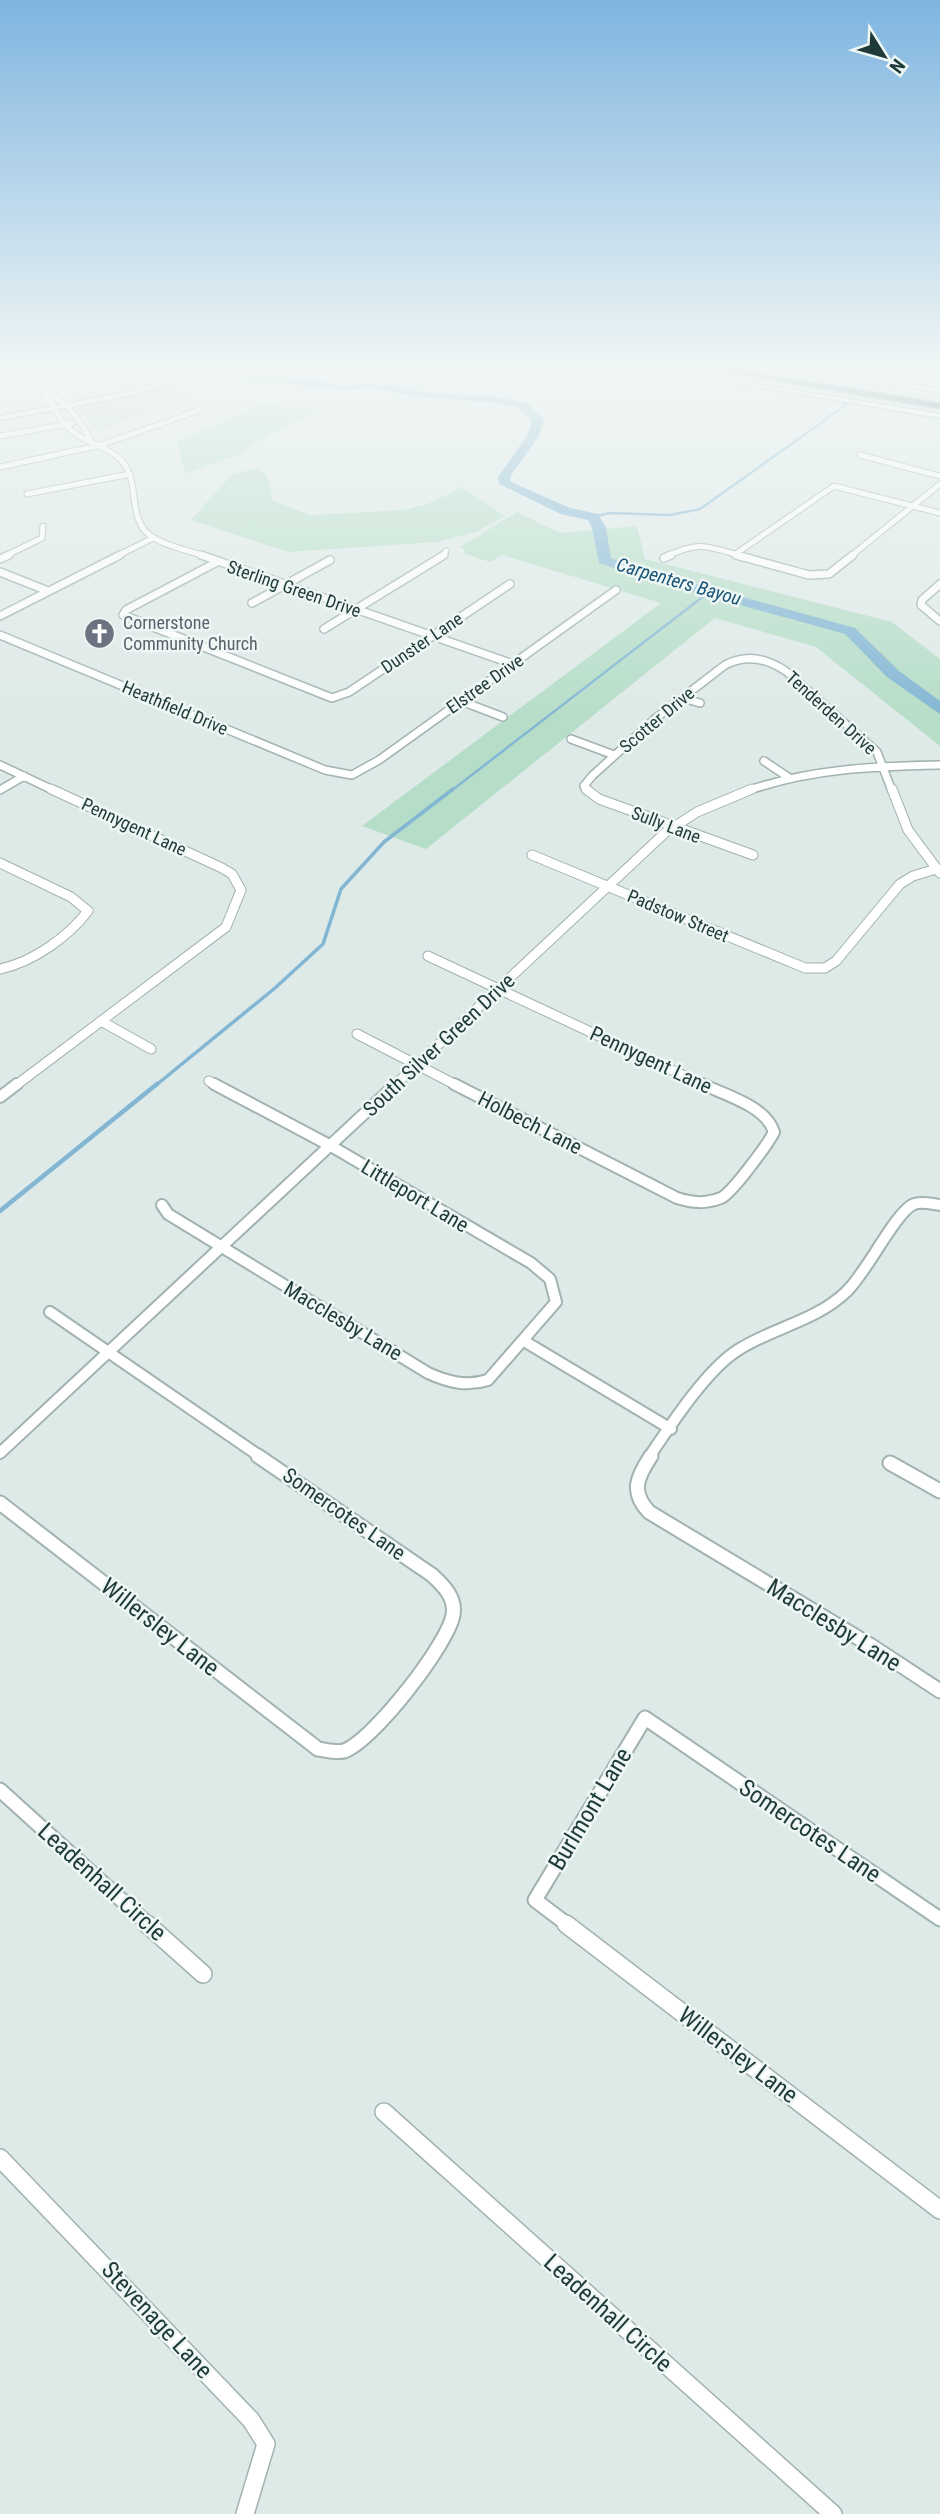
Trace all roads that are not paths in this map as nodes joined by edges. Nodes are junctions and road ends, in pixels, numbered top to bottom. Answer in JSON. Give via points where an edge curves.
{"nodes":[{"id":1,"x":61,"y":487,"type":"edge"},
{"id":2,"x":132,"y":487,"type":"edge"},
{"id":3,"x":830,"y":487,"type":"edge"},
{"id":4,"x":839,"y":487,"type":"edge"},
{"id":5,"x":936,"y":487,"type":"edge"},
{"id":6,"x":27,"y":494,"type":"dead end"},
{"id":7,"x":912,"y":506,"type":"junction"},
{"id":8,"x":940,"y":513,"type":"edge"},
{"id":9,"x":43,"y":526,"type":"dead end"},
{"id":10,"x":153,"y":538,"type":"junction"},
{"id":11,"x":446,"y":551,"type":"dead end"},
{"id":12,"x":737,"y":553,"type":"junction"},
{"id":13,"x":664,"y":558,"type":"dead end"},
{"id":14,"x":0,"y":559,"type":"edge"},
{"id":15,"x":330,"y":560,"type":"dead end"},
{"id":16,"x":217,"y":562,"type":"junction"},
{"id":17,"x":0,"y":572,"type":"edge"},
{"id":18,"x":510,"y":584,"type":"dead end"},
{"id":19,"x":940,"y":584,"type":"edge"},
{"id":20,"x":284,"y":585,"type":"junction"},
{"id":21,"x":616,"y":590,"type":"dead end"},
{"id":22,"x":48,"y":591,"type":"junction"},
{"id":23,"x":252,"y":603,"type":"dead end"},
{"id":24,"x":356,"y":610,"type":"junction"},
{"id":25,"x":0,"y":616,"type":"edge"},
{"id":26,"x":940,"y":621,"type":"edge"},
{"id":27,"x":324,"y":629,"type":"dead end"},
{"id":28,"x":0,"y":635,"type":"edge"},
{"id":29,"x":430,"y":637,"type":"junction"},
{"id":30,"x":736,"y":659,"type":"joint"},
{"id":31,"x":513,"y":664,"type":"junction"},
{"id":32,"x":682,"y":698,"type":"junction"},
{"id":33,"x":461,"y":701,"type":"junction"},
{"id":34,"x":700,"y":703,"type":"dead end"},
{"id":35,"x":503,"y":717,"type":"dead end"},
{"id":36,"x":571,"y":739,"type":"dead end"},
{"id":37,"x":614,"y":755,"type":"junction"},
{"id":38,"x":764,"y":761,"type":"dead end"},
{"id":39,"x":0,"y":765,"type":"edge"},
{"id":40,"x":884,"y":765,"type":"junction"},
{"id":41,"x":940,"y":765,"type":"edge"},
{"id":42,"x":352,"y":775,"type":"joint"},
{"id":43,"x":24,"y":776,"type":"junction"},
{"id":44,"x":788,"y":777,"type":"junction"},
{"id":45,"x":584,"y":787,"type":"joint"},
{"id":46,"x":0,"y":790,"type":"edge"},
{"id":47,"x":673,"y":827,"type":"junction"},
{"id":48,"x":532,"y":855,"type":"dead end"},
{"id":49,"x":753,"y":855,"type":"dead end"},
{"id":50,"x":0,"y":863,"type":"edge"},
{"id":51,"x":938,"y":871,"type":"edge"},
{"id":52,"x":607,"y":887,"type":"junction"},
{"id":53,"x":428,"y":956,"type":"dead end"},
{"id":54,"x":3,"y":969,"type":"edge"},
{"id":55,"x":499,"y":988,"type":"junction"},
{"id":56,"x":101,"y":1021,"type":"junction"},
{"id":57,"x":357,"y":1034,"type":"dead end"},
{"id":58,"x":151,"y":1049,"type":"dead end"},
{"id":59,"x":416,"y":1065,"type":"junction"},
{"id":60,"x":209,"y":1081,"type":"dead end"},
{"id":61,"x":0,"y":1097,"type":"edge"},
{"id":62,"x":331,"y":1146,"type":"junction"},
{"id":63,"x":707,"y":1202,"type":"joint"},
{"id":64,"x":162,"y":1205,"type":"dead end"},
{"id":65,"x":940,"y":1205,"type":"edge"},
{"id":66,"x":221,"y":1247,"type":"junction"},
{"id":67,"x":50,"y":1312,"type":"dead end"},
{"id":68,"x":524,"y":1341,"type":"junction"},
{"id":69,"x":107,"y":1353,"type":"junction"},
{"id":70,"x":671,"y":1429,"type":"junction"},
{"id":71,"x":0,"y":1453,"type":"edge"},
{"id":72,"x":890,"y":1463,"type":"dead end"},
{"id":73,"x":940,"y":1491,"type":"edge"},
{"id":74,"x":0,"y":1503,"type":"edge"},
{"id":75,"x":940,"y":1691,"type":"edge"},
{"id":76,"x":645,"y":1718,"type":"joint"},
{"id":77,"x":321,"y":1750,"type":"joint"},
{"id":78,"x":0,"y":1790,"type":"edge"},
{"id":79,"x":535,"y":1900,"type":"joint"},
{"id":80,"x":940,"y":1919,"type":"edge"},
{"id":81,"x":203,"y":1975,"type":"dead end"},
{"id":82,"x":384,"y":2112,"type":"dead end"},
{"id":83,"x":0,"y":2158,"type":"edge"},
{"id":84,"x":940,"y":2210,"type":"edge"},
{"id":85,"x":247,"y":2508,"type":"edge"},
{"id":86,"x":833,"y":2514,"type":"edge"}],
"edges":[{"from":1,"to":6,"type":"street"},
{"from":2,"to":10,"type":"street","via":[[138,523]]},
{"from":3,"to":12,"type":"street"},
{"from":4,"to":7,"type":"street"},
{"from":5,"to":7,"type":"street"},
{"from":7,"to":8,"type":"street"},
{"from":7,"to":12,"type":"street","via":[[829,574],[809,575]]},
{"from":9,"to":14,"type":"street","via":[[42,538]]},
{"from":10,"to":16,"type":"street","name":"Sterling Green Drive"},
{"from":10,"to":22,"type":"street"},
{"from":11,"to":24,"type":"street"},
{"from":12,"to":13,"type":"street","via":[[690,545]]},
{"from":15,"to":20,"type":"street"},
{"from":16,"to":20,"type":"street","name":"Sterling Green Drive"},
{"from":16,"to":29,"type":"street","name":"Dunster Lane","via":[[123,615],[332,698],[349,692]]},
{"from":17,"to":22,"type":"street"},
{"from":18,"to":29,"type":"street","name":"Dunster Lane"},
{"from":19,"to":26,"type":"street","via":[[921,605]]},
{"from":20,"to":23,"type":"street"},
{"from":20,"to":24,"type":"street","name":"Sterling Green Drive"},
{"from":21,"to":31,"type":"street","name":"Elstree Drive"},
{"from":22,"to":25,"type":"street"},
{"from":24,"to":27,"type":"street"},
{"from":24,"to":29,"type":"street","name":"Sterling Green Drive"},
{"from":28,"to":42,"type":"street","name":"Heathfield Drive","via":[[325,770]]},
{"from":29,"to":31,"type":"street","name":"Sterling Green Drive"},
{"from":30,"to":32,"type":"street","name":"Scotter Drive"},
{"from":30,"to":40,"type":"street","name":"Tenderden Drive","via":[[752,658],[780,667],[873,747]]},
{"from":31,"to":33,"type":"street","name":"Elstree Drive"},
{"from":32,"to":34,"type":"street"},
{"from":32,"to":37,"type":"street","name":"Scotter Drive"},
{"from":33,"to":35,"type":"street"},
{"from":33,"to":42,"type":"street","name":"Elstree Drive"},
{"from":36,"to":37,"type":"street"},
{"from":37,"to":45,"type":"street","name":"Scotter Drive"},
{"from":38,"to":44,"type":"street"},
{"from":39,"to":43,"type":"street","name":"Pennygent Lane"},
{"from":40,"to":41,"type":"street","name":"South Silver Green Drive"},
{"from":40,"to":44,"type":"street","name":"South Silver Green Drive"},
{"from":40,"to":51,"type":"street","name":"Tenderden Drive","via":[[908,830]]},
{"from":43,"to":46,"type":"street"},
{"from":43,"to":56,"type":"street","name":"Pennygent Lane","via":[[222,868],[232,874],[241,890],[226,927]]},
{"from":44,"to":47,"type":"street","name":"South Silver Green Drive","via":[[731,795]]},
{"from":45,"to":47,"type":"street","name":"Sully Lane","via":[[599,799]]},
{"from":47,"to":49,"type":"street","name":"Sully Lane"},
{"from":47,"to":52,"type":"street","name":"South Silver Green Drive"},
{"from":48,"to":52,"type":"street","name":"Padstow Street"},
{"from":50,"to":54,"type":"street","via":[[71,897],[88,911],[76,926]]},
{"from":51,"to":52,"type":"street","name":"Padstow Street","via":[[914,875],[896,887],[869,925],[826,968],[796,965]]},
{"from":52,"to":55,"type":"street","name":"South Silver Green Drive"},
{"from":53,"to":55,"type":"street","name":"Pennygent Lane"},
{"from":55,"to":59,"type":"street","name":"South Silver Green Drive"},
{"from":55,"to":63,"type":"street","name":"Pennygent Lane","via":[[747,1105],[771,1122],[774,1132],[769,1143],[734,1189]]},
{"from":56,"to":58,"type":"street"},
{"from":56,"to":61,"type":"street"},
{"from":57,"to":59,"type":"street","name":"Holbech Lane"},
{"from":59,"to":62,"type":"street","name":"South Silver Green Drive"},
{"from":59,"to":63,"type":"street","name":"Holbech Lane","via":[[677,1198]]},
{"from":60,"to":62,"type":"street","name":"Littleport Lane"},
{"from":62,"to":66,"type":"street","name":"South Silver Green Drive"},
{"from":62,"to":68,"type":"street","name":"Littleport Lane","via":[[548,1275],[556,1287],[556,1302]]},
{"from":64,"to":66,"type":"street","name":"Macclesby Lane","via":[[168,1214]]},
{"from":65,"to":70,"type":"street","via":[[917,1202],[906,1208],[849,1289],[819,1312],[732,1354],[702,1383]]},
{"from":66,"to":68,"type":"street","name":"Macclesby Lane","via":[[428,1373],[459,1385],[488,1380]]},
{"from":66,"to":69,"type":"street","name":"South Silver Green Drive"},
{"from":67,"to":69,"type":"street","name":"Somercotes Lane"},
{"from":68,"to":70,"type":"street"},
{"from":69,"to":71,"type":"street","name":"South Silver Green Drive"},
{"from":69,"to":77,"type":"street","name":"Somercotes Lane","via":[[449,1591],[454,1613],[447,1635],[380,1725],[342,1752]]},
{"from":70,"to":75,"type":"street","name":"Macclesby Lane","via":[[636,1483],[639,1501],[649,1512]]},
{"from":72,"to":73,"type":"street"},
{"from":74,"to":77,"type":"street","name":"Willersley Lane"},
{"from":76,"to":79,"type":"street","name":"Burlmont Lane"},
{"from":76,"to":80,"type":"street","name":"Somercotes Lane"},
{"from":78,"to":81,"type":"street","name":"Leadenhall Circle"},
{"from":79,"to":84,"type":"street","name":"Willersley Lane"},
{"from":82,"to":86,"type":"street","name":"Leadenhall Circle"},
{"from":83,"to":85,"type":"street","name":"Stevenage Lane","via":[[251,2420],[266,2444]]}]}
